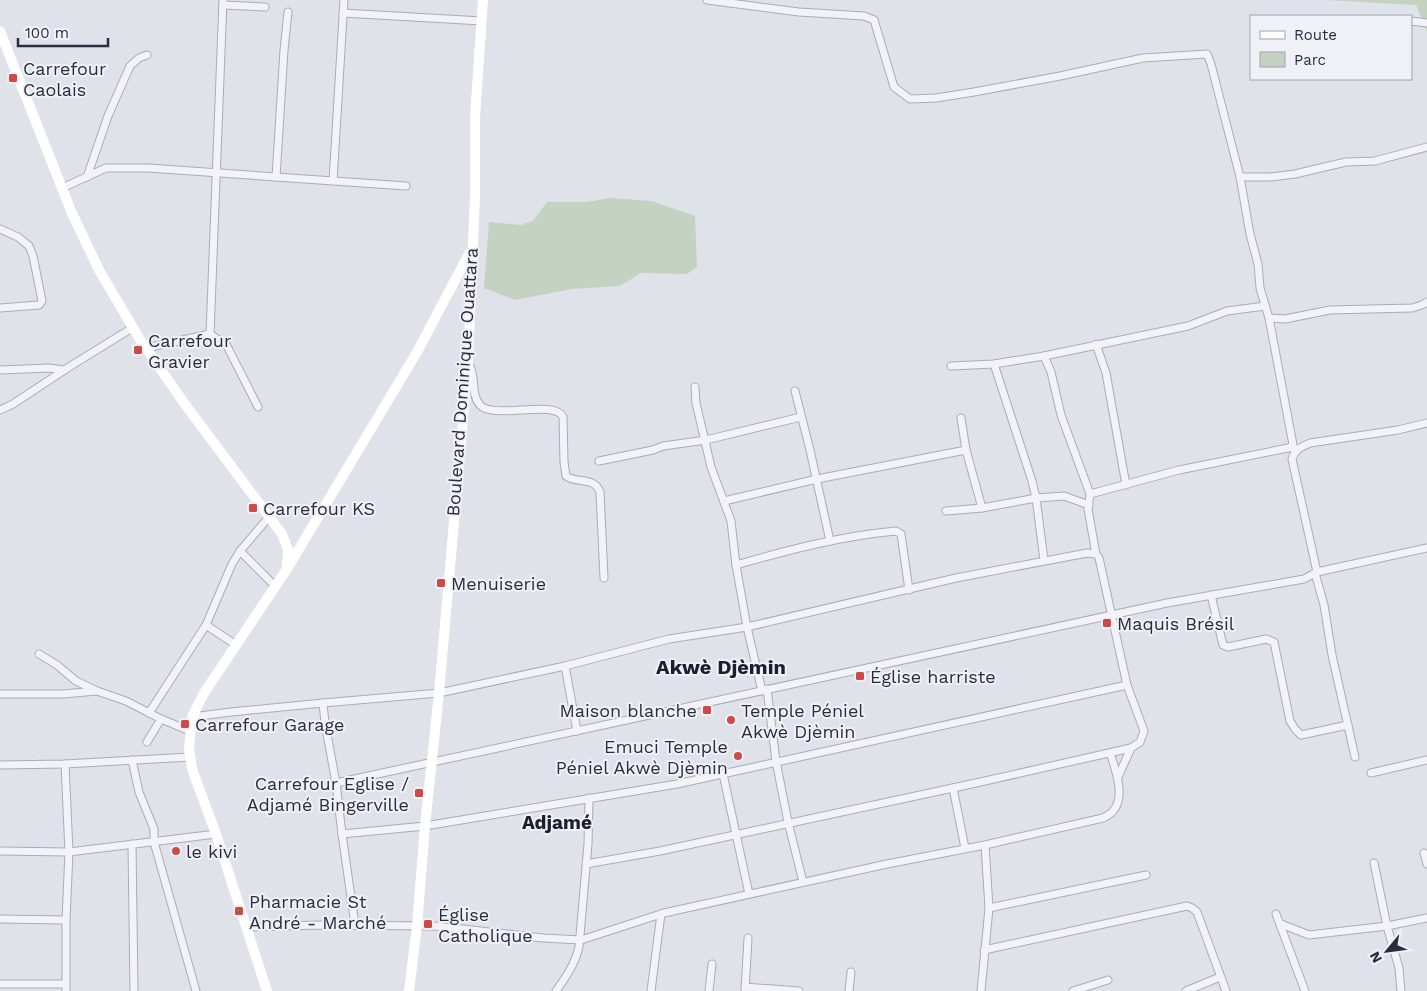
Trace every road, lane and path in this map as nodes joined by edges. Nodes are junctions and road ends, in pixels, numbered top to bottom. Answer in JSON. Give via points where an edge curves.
{"nodes":[{"id":1,"x":344,"y":0,"type":"edge"},
{"id":2,"x":483,"y":0,"type":"edge"},
{"id":3,"x":707,"y":0,"type":"edge"},
{"id":4,"x":223,"y":3,"type":"edge"},
{"id":5,"x":265,"y":7,"type":"dead end"},
{"id":6,"x":288,"y":12,"type":"dead end"},
{"id":7,"x":343,"y":13,"type":"junction"},
{"id":8,"x":482,"y":21,"type":"junction"},
{"id":9,"x":1412,"y":21,"type":"edge"},
{"id":10,"x":1427,"y":23,"type":"edge"},
{"id":11,"x":0,"y":31,"type":"edge"},
{"id":12,"x":147,"y":56,"type":"dead end"},
{"id":13,"x":1427,"y":147,"type":"edge"},
{"id":14,"x":216,"y":173,"type":"junction"},
{"id":15,"x":87,"y":177,"type":"junction"},
{"id":16,"x":276,"y":177,"type":"junction"},
{"id":17,"x":1240,"y":177,"type":"junction"},
{"id":18,"x":333,"y":181,"type":"junction"},
{"id":19,"x":406,"y":186,"type":"dead end"},
{"id":20,"x":62,"y":188,"type":"junction"},
{"id":21,"x":0,"y":229,"type":"edge"},
{"id":22,"x":472,"y":249,"type":"junction"},
{"id":23,"x":1427,"y":302,"type":"edge"},
{"id":24,"x":1265,"y":306,"type":"junction"},
{"id":25,"x":0,"y":308,"type":"edge"},
{"id":26,"x":1269,"y":318,"type":"junction"},
{"id":27,"x":132,"y":328,"type":"junction"},
{"id":28,"x":210,"y":334,"type":"junction"},
{"id":29,"x":1096,"y":344,"type":"junction"},
{"id":30,"x":146,"y":348,"type":"junction"},
{"id":31,"x":1044,"y":356,"type":"junction"},
{"id":32,"x":468,"y":362,"type":"junction"},
{"id":33,"x":994,"y":364,"type":"junction"},
{"id":34,"x":951,"y":366,"type":"dead end"},
{"id":35,"x":0,"y":370,"type":"edge"},
{"id":36,"x":63,"y":370,"type":"junction"},
{"id":37,"x":695,"y":387,"type":"dead end"},
{"id":38,"x":795,"y":391,"type":"dead end"},
{"id":39,"x":258,"y":407,"type":"dead end"},
{"id":40,"x":0,"y":410,"type":"edge"},
{"id":41,"x":801,"y":417,"type":"junction"},
{"id":42,"x":961,"y":418,"type":"dead end"},
{"id":43,"x":1427,"y":423,"type":"edge"},
{"id":44,"x":706,"y":440,"type":"junction"},
{"id":45,"x":966,"y":450,"type":"junction"},
{"id":46,"x":1294,"y":450,"type":"junction"},
{"id":47,"x":599,"y":461,"type":"dead end"},
{"id":48,"x":817,"y":479,"type":"junction"},
{"id":49,"x":1126,"y":485,"type":"junction"},
{"id":50,"x":1090,"y":494,"type":"junction"},
{"id":51,"x":1036,"y":498,"type":"junction"},
{"id":52,"x":724,"y":501,"type":"junction"},
{"id":53,"x":1089,"y":505,"type":"junction"},
{"id":54,"x":982,"y":508,"type":"junction"},
{"id":55,"x":946,"y":511,"type":"dead end"},
{"id":56,"x":269,"y":517,"type":"junction"},
{"id":57,"x":830,"y":541,"type":"junction"},
{"id":58,"x":1427,"y":548,"type":"edge"},
{"id":59,"x":240,"y":551,"type":"junction"},
{"id":60,"x":1096,"y":554,"type":"junction"},
{"id":61,"x":1044,"y":560,"type":"junction"},
{"id":62,"x":736,"y":565,"type":"junction"},
{"id":63,"x":287,"y":569,"type":"junction"},
{"id":64,"x":1316,"y":573,"type":"junction"},
{"id":65,"x":604,"y":578,"type":"dead end"},
{"id":66,"x":275,"y":586,"type":"junction"},
{"id":67,"x":909,"y":590,"type":"junction"},
{"id":68,"x":1211,"y":595,"type":"junction"},
{"id":69,"x":1111,"y":616,"type":"junction"},
{"id":70,"x":206,"y":625,"type":"junction"},
{"id":71,"x":747,"y":627,"type":"junction"},
{"id":72,"x":236,"y":645,"type":"junction"},
{"id":73,"x":39,"y":654,"type":"dead end"},
{"id":74,"x":566,"y":666,"type":"junction"},
{"id":75,"x":1127,"y":685,"type":"junction"},
{"id":76,"x":764,"y":690,"type":"junction"},
{"id":77,"x":98,"y":691,"type":"junction"},
{"id":78,"x":439,"y":693,"type":"junction"},
{"id":79,"x":0,"y":694,"type":"edge"},
{"id":80,"x":323,"y":703,"type":"junction"},
{"id":81,"x":150,"y":713,"type":"junction"},
{"id":82,"x":192,"y":717,"type":"junction"},
{"id":83,"x":161,"y":719,"type":"junction"},
{"id":84,"x":1348,"y":725,"type":"junction"},
{"id":85,"x":190,"y":731,"type":"junction"},
{"id":86,"x":577,"y":731,"type":"junction"},
{"id":87,"x":147,"y":742,"type":"dead end"},
{"id":88,"x":1131,"y":748,"type":"junction"},
{"id":89,"x":1110,"y":753,"type":"junction"},
{"id":90,"x":190,"y":756,"type":"junction"},
{"id":91,"x":1355,"y":757,"type":"dead end"},
{"id":92,"x":132,"y":760,"type":"junction"},
{"id":93,"x":1427,"y":760,"type":"edge"},
{"id":94,"x":776,"y":761,"type":"junction"},
{"id":95,"x":430,"y":763,"type":"junction"},
{"id":96,"x":65,"y":764,"type":"junction"},
{"id":97,"x":0,"y":765,"type":"edge"},
{"id":98,"x":1370,"y":773,"type":"dead end"},
{"id":99,"x":723,"y":774,"type":"junction"},
{"id":100,"x":1118,"y":777,"type":"junction"},
{"id":101,"x":336,"y":783,"type":"junction"},
{"id":102,"x":953,"y":788,"type":"junction"},
{"id":103,"x":589,"y":798,"type":"junction"},
{"id":104,"x":788,"y":822,"type":"junction"},
{"id":105,"x":425,"y":826,"type":"junction"},
{"id":106,"x":216,"y":834,"type":"junction"},
{"id":107,"x":342,"y":834,"type":"junction"},
{"id":108,"x":735,"y":834,"type":"junction"},
{"id":109,"x":154,"y":842,"type":"junction"},
{"id":110,"x":132,"y":844,"type":"junction"},
{"id":111,"x":985,"y":845,"type":"junction"},
{"id":112,"x":965,"y":848,"type":"junction"},
{"id":113,"x":0,"y":851,"type":"edge"},
{"id":114,"x":69,"y":852,"type":"junction"},
{"id":115,"x":1424,"y":853,"type":"dead end"},
{"id":116,"x":1374,"y":863,"type":"dead end"},
{"id":117,"x":586,"y":864,"type":"junction"},
{"id":118,"x":1427,"y":864,"type":"edge"},
{"id":119,"x":1146,"y":875,"type":"dead end"},
{"id":120,"x":803,"y":882,"type":"junction"},
{"id":121,"x":749,"y":894,"type":"junction"},
{"id":122,"x":989,"y":908,"type":"junction"},
{"id":123,"x":661,"y":914,"type":"junction"},
{"id":124,"x":1276,"y":914,"type":"dead end"},
{"id":125,"x":1427,"y":918,"type":"edge"},
{"id":126,"x":0,"y":919,"type":"edge"},
{"id":127,"x":66,"y":920,"type":"junction"},
{"id":128,"x":1281,"y":924,"type":"junction"},
{"id":129,"x":355,"y":925,"type":"junction"},
{"id":130,"x":417,"y":926,"type":"junction"},
{"id":131,"x":1387,"y":926,"type":"junction"},
{"id":132,"x":246,"y":927,"type":"junction"},
{"id":133,"x":748,"y":938,"type":"dead end"},
{"id":134,"x":580,"y":940,"type":"junction"},
{"id":135,"x":984,"y":950,"type":"junction"},
{"id":136,"x":712,"y":964,"type":"dead end"},
{"id":137,"x":851,"y":972,"type":"dead end"},
{"id":138,"x":1220,"y":977,"type":"junction"},
{"id":139,"x":1108,"y":980,"type":"dead end"},
{"id":140,"x":0,"y":984,"type":"edge"},
{"id":141,"x":66,"y":988,"type":"edge"},
{"id":142,"x":745,"y":989,"type":"edge"},
{"id":143,"x":134,"y":991,"type":"edge"},
{"id":144,"x":196,"y":991,"type":"edge"},
{"id":145,"x":267,"y":991,"type":"edge"},
{"id":146,"x":409,"y":991,"type":"edge"},
{"id":147,"x":556,"y":991,"type":"edge"},
{"id":148,"x":651,"y":991,"type":"edge"},
{"id":149,"x":709,"y":991,"type":"edge"},
{"id":150,"x":799,"y":991,"type":"edge"},
{"id":151,"x":849,"y":991,"type":"edge"},
{"id":152,"x":981,"y":991,"type":"edge"},
{"id":153,"x":1073,"y":991,"type":"edge"},
{"id":154,"x":1186,"y":991,"type":"edge"},
{"id":155,"x":1226,"y":991,"type":"edge"},
{"id":156,"x":1305,"y":991,"type":"edge"},
{"id":157,"x":1401,"y":991,"type":"edge"}],
"edges":[{"from":1,"to":7,"type":"street"},
{"from":2,"to":8,"type":"street","name":"Boulevard Dominique Ouattara"},
{"from":3,"to":17,"type":"street","via":[[864,16],[874,20],[894,87],[910,99],[974,92],[1143,58],[1206,54]]},
{"from":4,"to":5,"type":"street"},
{"from":4,"to":14,"type":"street"},
{"from":6,"to":16,"type":"street"},
{"from":7,"to":8,"type":"street"},
{"from":7,"to":18,"type":"street"},
{"from":8,"to":22,"type":"street","name":"Boulevard Dominique Ouattara","via":[[475,117]]},
{"from":9,"to":10,"type":"street"},
{"from":11,"to":20,"type":"street"},
{"from":12,"to":15,"type":"street","via":[[130,66]]},
{"from":13,"to":17,"type":"street","via":[[1375,161],[1346,162],[1295,174]]},
{"from":14,"to":15,"type":"street","via":[[106,168]]},
{"from":14,"to":16,"type":"street"},
{"from":14,"to":28,"type":"street"},
{"from":15,"to":20,"type":"street"},
{"from":16,"to":18,"type":"street"},
{"from":17,"to":24,"type":"street"},
{"from":18,"to":19,"type":"street"},
{"from":20,"to":27,"type":"street","via":[[99,270]]},
{"from":21,"to":25,"type":"street","via":[[29,246],[42,301],[39,305]]},
{"from":22,"to":32,"type":"street","name":"Boulevard Dominique Ouattara"},
{"from":22,"to":63,"type":"street","via":[[417,352]]},
{"from":23,"to":26,"type":"street","via":[[1412,308],[1330,310],[1285,319]]},
{"from":24,"to":26,"type":"street"},
{"from":24,"to":29,"type":"street","via":[[1226,311],[1188,326]]},
{"from":26,"to":46,"type":"street"},
{"from":27,"to":30,"type":"street"},
{"from":27,"to":36,"type":"street"},
{"from":28,"to":30,"type":"street"},
{"from":28,"to":39,"type":"street","via":[[227,346]]},
{"from":29,"to":31,"type":"street"},
{"from":29,"to":49,"type":"street","via":[[1106,373]]},
{"from":30,"to":56,"type":"street"},
{"from":31,"to":33,"type":"street"},
{"from":31,"to":50,"type":"street","via":[[1061,416]]},
{"from":32,"to":65,"type":"street","via":[[476,399],[488,411],[562,413],[566,476],[593,482],[599,488]]},
{"from":32,"to":78,"type":"street","name":"Boulevard Dominique Ouattara"},
{"from":33,"to":34,"type":"street"},
{"from":33,"to":51,"type":"street"},
{"from":35,"to":36,"type":"street"},
{"from":36,"to":40,"type":"street"},
{"from":37,"to":44,"type":"street"},
{"from":38,"to":41,"type":"street"},
{"from":41,"to":44,"type":"street"},
{"from":41,"to":48,"type":"street"},
{"from":42,"to":45,"type":"street"},
{"from":43,"to":46,"type":"street","via":[[1310,443]]},
{"from":44,"to":47,"type":"street"},
{"from":44,"to":52,"type":"street","via":[[711,467]]},
{"from":45,"to":48,"type":"street"},
{"from":45,"to":54,"type":"street"},
{"from":46,"to":49,"type":"street","via":[[1178,470]]},
{"from":46,"to":64,"type":"street","via":[[1292,459]]},
{"from":48,"to":52,"type":"street"},
{"from":48,"to":57,"type":"street"},
{"from":49,"to":50,"type":"street"},
{"from":50,"to":53,"type":"street"},
{"from":51,"to":53,"type":"street","via":[[1064,496]]},
{"from":51,"to":54,"type":"street"},
{"from":51,"to":61,"type":"street"},
{"from":52,"to":62,"type":"street","via":[[731,521]]},
{"from":53,"to":60,"type":"street"},
{"from":54,"to":55,"type":"street"},
{"from":56,"to":59,"type":"street"},
{"from":56,"to":63,"type":"street","via":[[286,542]]},
{"from":57,"to":62,"type":"street"},
{"from":57,"to":67,"type":"street","via":[[896,531],[901,534]]},
{"from":58,"to":64,"type":"street"},
{"from":59,"to":66,"type":"street"},
{"from":59,"to":70,"type":"street"},
{"from":60,"to":61,"type":"street"},
{"from":60,"to":69,"type":"street"},
{"from":61,"to":67,"type":"street"},
{"from":62,"to":71,"type":"street"},
{"from":63,"to":66,"type":"street"},
{"from":64,"to":68,"type":"street","via":[[1304,579]]},
{"from":64,"to":84,"type":"street"},
{"from":66,"to":72,"type":"street"},
{"from":67,"to":71,"type":"street"},
{"from":68,"to":69,"type":"street"},
{"from":68,"to":84,"type":"street","via":[[1223,646],[1266,639],[1274,642],[1290,721],[1301,735]]},
{"from":69,"to":75,"type":"street"},
{"from":69,"to":76,"type":"street"},
{"from":70,"to":72,"type":"street"},
{"from":70,"to":81,"type":"street"},
{"from":71,"to":74,"type":"street","via":[[669,639]]},
{"from":71,"to":76,"type":"street"},
{"from":72,"to":82,"type":"street","via":[[204,692]]},
{"from":73,"to":77,"type":"street","via":[[76,681]]},
{"from":74,"to":78,"type":"street"},
{"from":74,"to":86,"type":"street"},
{"from":75,"to":88,"type":"street","via":[[1144,731],[1140,742]]},
{"from":75,"to":94,"type":"street"},
{"from":76,"to":86,"type":"street"},
{"from":76,"to":94,"type":"street"},
{"from":77,"to":79,"type":"street"},
{"from":77,"to":81,"type":"street"},
{"from":78,"to":80,"type":"street"},
{"from":78,"to":95,"type":"street","name":"Boulevard Dominique Ouattara"},
{"from":80,"to":82,"type":"street"},
{"from":80,"to":101,"type":"street"},
{"from":81,"to":83,"type":"street"},
{"from":82,"to":85,"type":"street"},
{"from":83,"to":85,"type":"street"},
{"from":83,"to":87,"type":"street"},
{"from":84,"to":91,"type":"street"},
{"from":85,"to":90,"type":"street"},
{"from":86,"to":95,"type":"street"},
{"from":88,"to":89,"type":"street"},
{"from":88,"to":100,"type":"street"},
{"from":89,"to":100,"type":"street"},
{"from":89,"to":102,"type":"street"},
{"from":90,"to":92,"type":"street"},
{"from":90,"to":106,"type":"street"},
{"from":92,"to":96,"type":"street"},
{"from":92,"to":109,"type":"street","via":[[139,792],[154,829]]},
{"from":93,"to":98,"type":"street"},
{"from":94,"to":99,"type":"street"},
{"from":94,"to":104,"type":"street"},
{"from":95,"to":101,"type":"street"},
{"from":95,"to":105,"type":"street","name":"Boulevard Dominique Ouattara"},
{"from":96,"to":97,"type":"street"},
{"from":96,"to":114,"type":"street"},
{"from":99,"to":103,"type":"street"},
{"from":99,"to":108,"type":"street"},
{"from":100,"to":111,"type":"street","via":[[1117,806],[1103,818]]},
{"from":101,"to":107,"type":"street"},
{"from":102,"to":104,"type":"street"},
{"from":102,"to":112,"type":"street"},
{"from":103,"to":105,"type":"street"},
{"from":103,"to":117,"type":"street"},
{"from":104,"to":108,"type":"street"},
{"from":104,"to":120,"type":"street"},
{"from":105,"to":107,"type":"street"},
{"from":105,"to":130,"type":"street","name":"Boulevard Dominique Ouattara"},
{"from":106,"to":109,"type":"street"},
{"from":106,"to":132,"type":"street"},
{"from":107,"to":129,"type":"street"},
{"from":108,"to":117,"type":"street"},
{"from":108,"to":121,"type":"street"},
{"from":109,"to":110,"type":"street"},
{"from":109,"to":144,"type":"street"},
{"from":110,"to":114,"type":"street"},
{"from":110,"to":143,"type":"street"},
{"from":111,"to":112,"type":"street"},
{"from":111,"to":122,"type":"street"},
{"from":112,"to":120,"type":"street"},
{"from":113,"to":114,"type":"street"},
{"from":114,"to":127,"type":"street"},
{"from":115,"to":118,"type":"street"},
{"from":116,"to":131,"type":"street"},
{"from":117,"to":134,"type":"street"},
{"from":119,"to":122,"type":"street"},
{"from":120,"to":121,"type":"street"},
{"from":121,"to":123,"type":"street"},
{"from":122,"to":135,"type":"street"},
{"from":123,"to":134,"type":"street"},
{"from":123,"to":148,"type":"street"},
{"from":124,"to":128,"type":"street"},
{"from":125,"to":131,"type":"street"},
{"from":126,"to":127,"type":"street"},
{"from":127,"to":141,"type":"street"},
{"from":128,"to":131,"type":"street","via":[[1309,935]]},
{"from":128,"to":156,"type":"street"},
{"from":129,"to":130,"type":"street"},
{"from":129,"to":132,"type":"street"},
{"from":130,"to":134,"type":"street"},
{"from":130,"to":146,"type":"street","name":"Boulevard Dominique Ouattara"},
{"from":131,"to":157,"type":"street","via":[[1399,968]]},
{"from":132,"to":145,"type":"street"},
{"from":133,"to":142,"type":"street"},
{"from":134,"to":147,"type":"street","via":[[575,961]]},
{"from":135,"to":138,"type":"street","via":[[1186,906],[1197,912]]},
{"from":135,"to":152,"type":"street"},
{"from":136,"to":149,"type":"street"},
{"from":137,"to":151,"type":"street"},
{"from":138,"to":154,"type":"street"},
{"from":138,"to":155,"type":"street"},
{"from":139,"to":153,"type":"street"},
{"from":140,"to":141,"type":"street"},
{"from":142,"to":150,"type":"street"}]}
